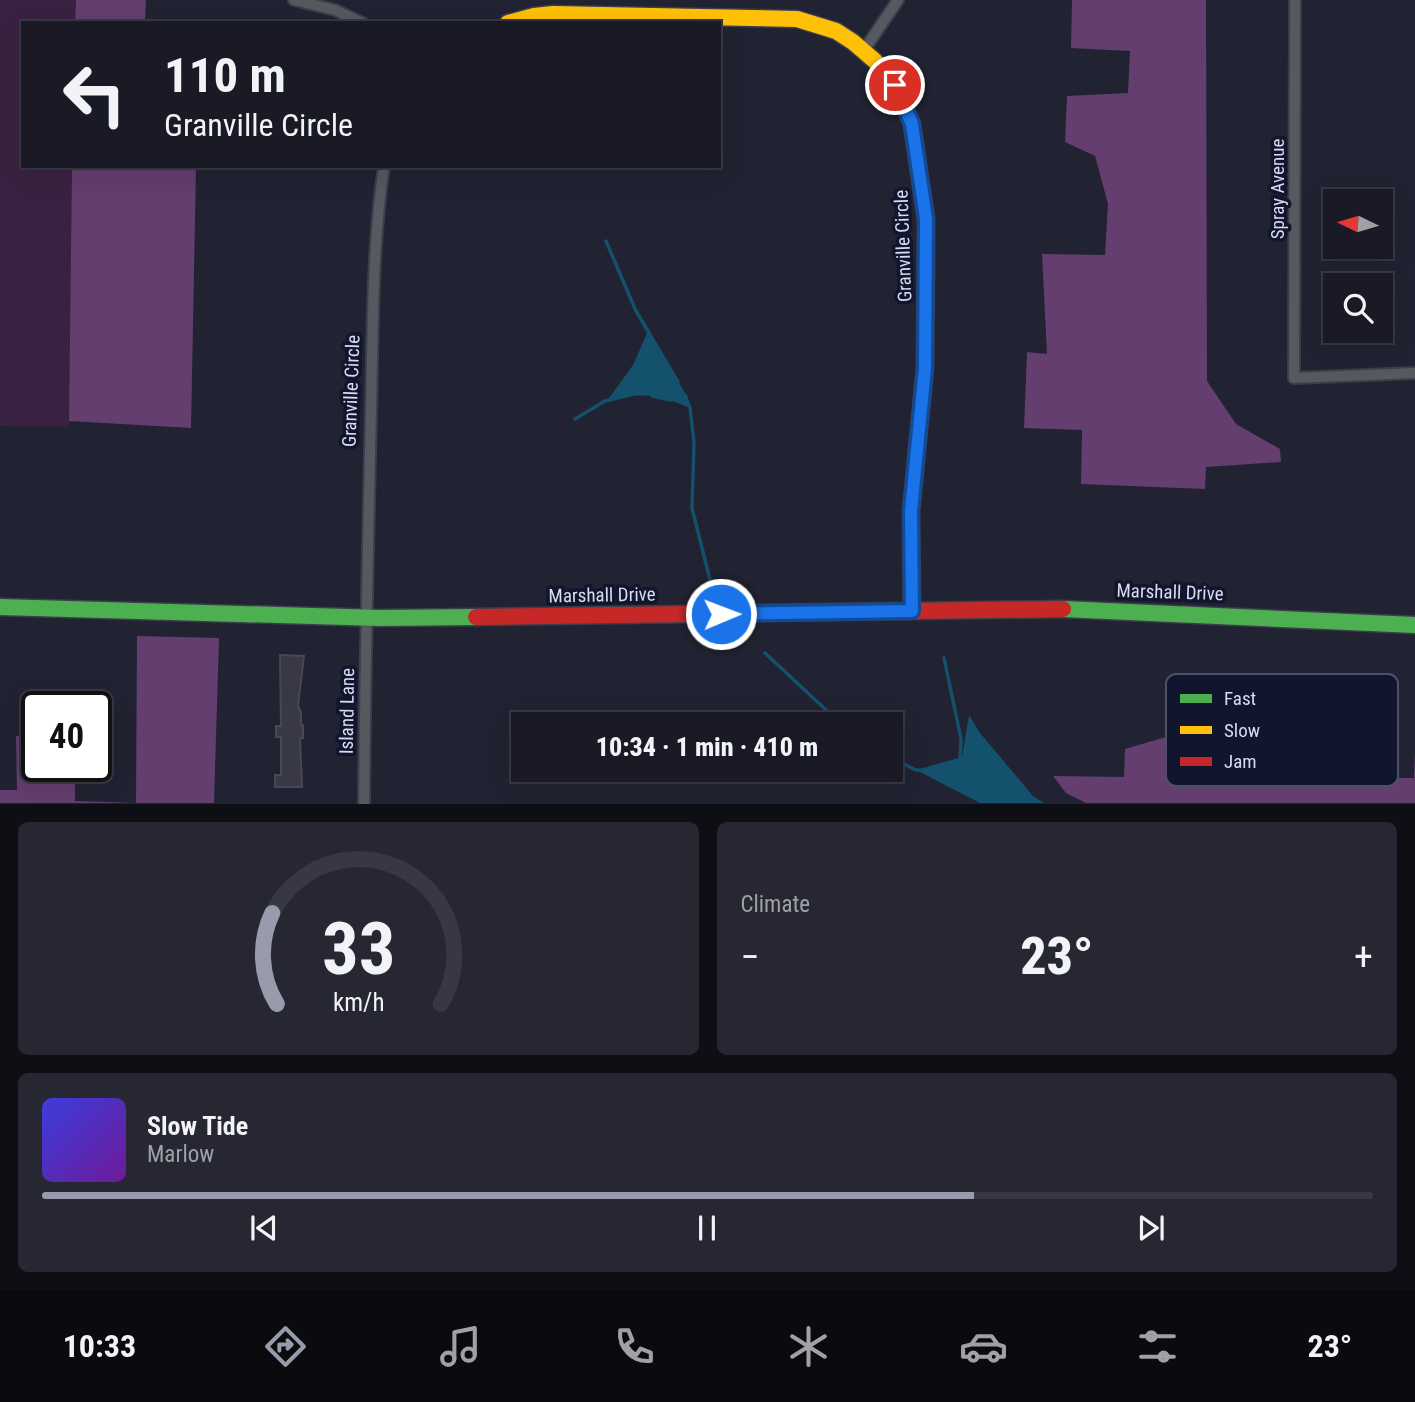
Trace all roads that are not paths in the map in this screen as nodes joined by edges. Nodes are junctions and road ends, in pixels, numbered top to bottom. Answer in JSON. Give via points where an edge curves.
{"nodes":[{"id":1,"x":294,"y":0,"type":"edge"},
{"id":2,"x":898,"y":0,"type":"edge"},
{"id":3,"x":1295,"y":0,"type":"edge"},
{"id":4,"x":359,"y":21,"type":"edge"},
{"id":5,"x":518,"y":21,"type":"edge"},
{"id":6,"x":864,"y":50,"type":"junction"},
{"id":7,"x":384,"y":168,"type":"edge"},
{"id":8,"x":1415,"y":373,"type":"edge"},
{"id":9,"x":0,"y":607,"type":"edge"},
{"id":10,"x":912,"y":611,"type":"junction"},
{"id":11,"x":366,"y":618,"type":"junction"},
{"id":12,"x":1415,"y":625,"type":"edge"},
{"id":13,"x":364,"y":803,"type":"edge"}],
"edges":[{"from":1,"to":4,"type":"street","via":[[335,9]]},
{"from":2,"to":6,"type":"street"},
{"from":3,"to":8,"type":"street","name":"Spray Avenue","via":[[1294,378]]},
{"from":5,"to":6,"type":"street","name":"Granville Circle","via":[[553,14],[797,19],[836,31]]},
{"from":6,"to":10,"type":"street","name":"Granville Circle","via":[[895,85],[912,124],[926,219],[925,368],[911,511]]},
{"from":7,"to":11,"type":"street","name":"Granville Circle","via":[[374,290]]},
{"from":9,"to":11,"type":"street","name":"Marshall Drive"},
{"from":10,"to":11,"type":"street","name":"Marshall Drive"},
{"from":10,"to":12,"type":"street","name":"Marshall Drive","via":[[1058,609]]},
{"from":11,"to":13,"type":"street","name":"Island Lane"}]}
